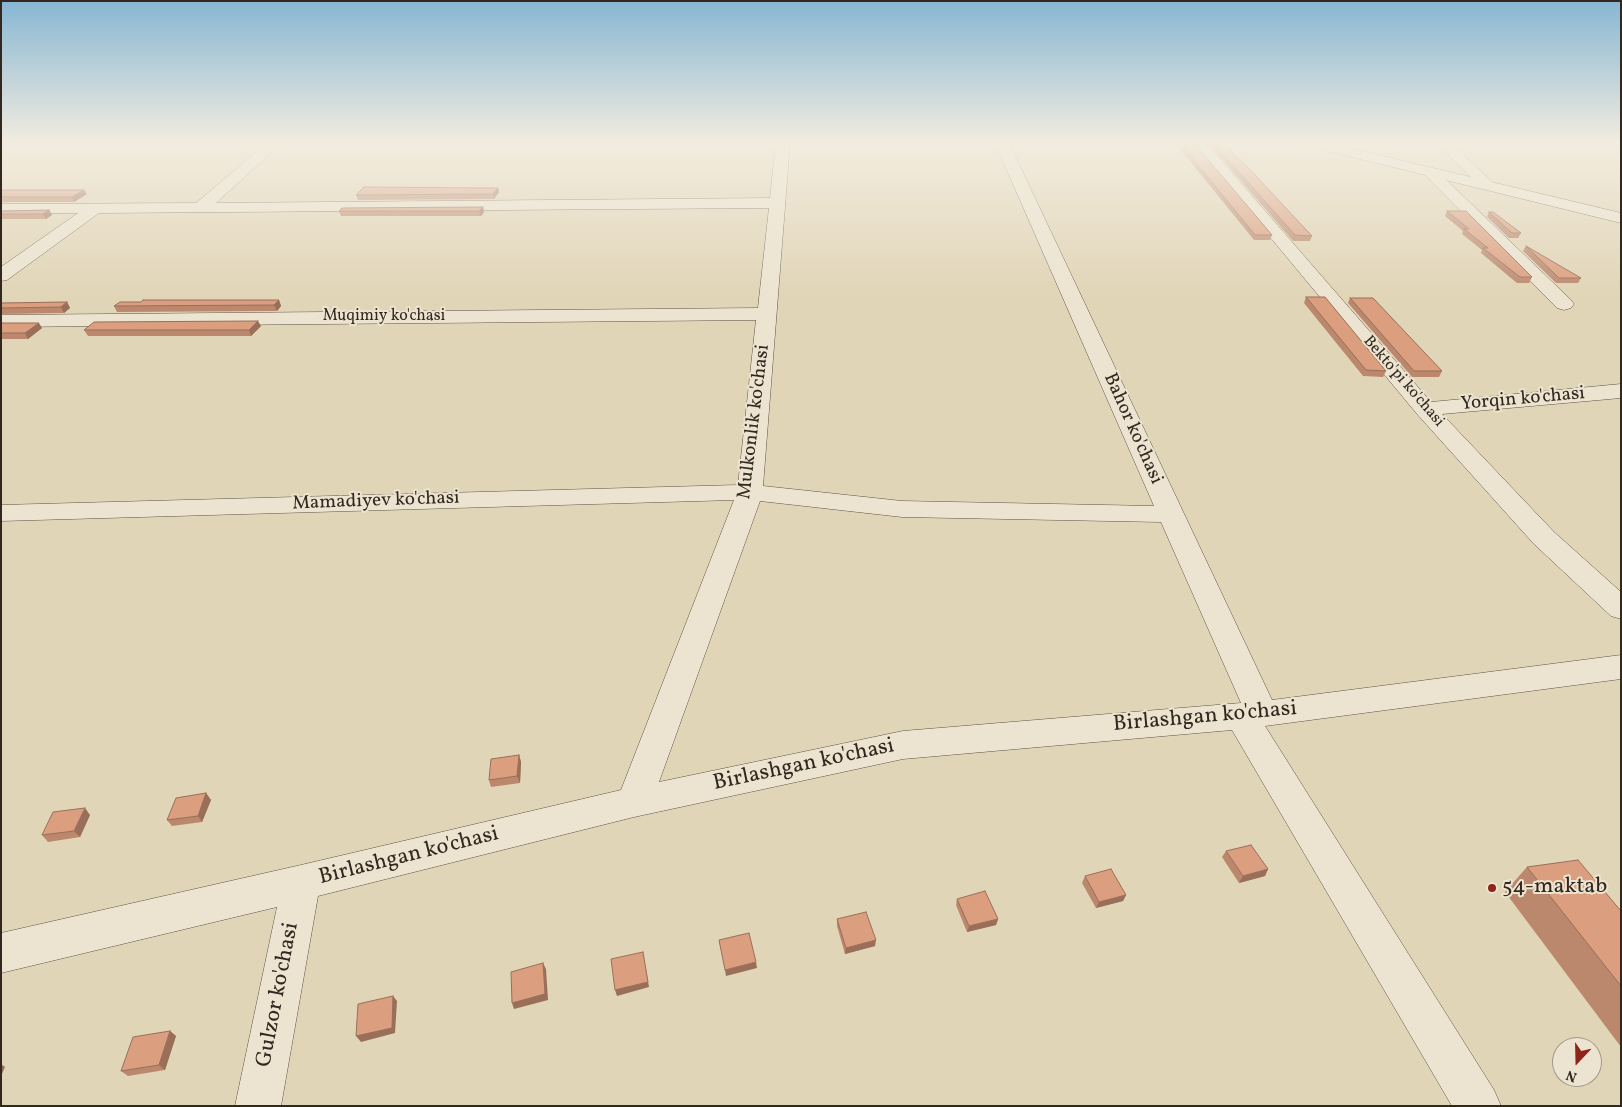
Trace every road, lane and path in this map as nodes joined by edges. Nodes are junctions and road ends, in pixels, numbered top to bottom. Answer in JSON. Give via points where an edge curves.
{"nodes":[{"id":1,"x":215,"y":195,"type":"edge"},
{"id":2,"x":777,"y":195,"type":"edge"},
{"id":3,"x":1026,"y":195,"type":"edge"},
{"id":4,"x":1243,"y":195,"type":"edge"},
{"id":5,"x":1453,"y":195,"type":"edge"},
{"id":6,"x":1523,"y":195,"type":"edge"},
{"id":7,"x":776,"y":203,"type":"junction"},
{"id":8,"x":201,"y":207,"type":"junction"},
{"id":9,"x":1,"y":209,"type":"edge"},
{"id":10,"x":94,"y":209,"type":"junction"},
{"id":11,"x":1621,"y":218,"type":"edge"},
{"id":12,"x":1,"y":276,"type":"edge"},
{"id":13,"x":1564,"y":304,"type":"dead end"},
{"id":14,"x":766,"y":314,"type":"junction"},
{"id":15,"x":1,"y":321,"type":"edge"},
{"id":16,"x":1621,"y":390,"type":"edge"},
{"id":17,"x":1425,"y":409,"type":"junction"},
{"id":18,"x":750,"y":492,"type":"junction"},
{"id":19,"x":1,"y":512,"type":"edge"},
{"id":20,"x":1171,"y":514,"type":"junction"},
{"id":21,"x":1621,"y":609,"type":"edge"},
{"id":22,"x":1621,"y":668,"type":"edge"},
{"id":23,"x":1252,"y":715,"type":"junction"},
{"id":24,"x":634,"y":802,"type":"junction"},
{"id":25,"x":301,"y":883,"type":"junction"},
{"id":26,"x":1,"y":953,"type":"edge"},
{"id":27,"x":258,"y":1106,"type":"edge"},
{"id":28,"x":1478,"y":1106,"type":"edge"}],
"edges":[{"from":1,"to":8,"type":"street"},
{"from":2,"to":7,"type":"street","name":"Mulkonlik ko'chasi"},
{"from":3,"to":20,"type":"street","name":"Bahor ko'chasi"},
{"from":4,"to":17,"type":"street","name":"Bekto'pi ko'chasi"},
{"from":5,"to":13,"type":"street"},
{"from":6,"to":11,"type":"street"},
{"from":7,"to":8,"type":"street"},
{"from":7,"to":14,"type":"street","name":"Mulkonlik ko'chasi"},
{"from":8,"to":10,"type":"street"},
{"from":9,"to":10,"type":"street"},
{"from":10,"to":12,"type":"street"},
{"from":14,"to":15,"type":"street","name":"Muqimiy ko'chasi"},
{"from":14,"to":18,"type":"street","name":"Mulkonlik ko'chasi"},
{"from":16,"to":17,"type":"street","name":"Yorqin ko'chasi"},
{"from":17,"to":21,"type":"street","name":"Bekto'pi ko'chasi","via":[[1544,538]]},
{"from":18,"to":19,"type":"street","name":"Mamadiyev ko'chasi"},
{"from":18,"to":20,"type":"street","name":"Mamadiyev ko'chasi","via":[[902,509]]},
{"from":18,"to":24,"type":"street","name":"Mulkonlik ko'chasi"},
{"from":20,"to":23,"type":"street","name":"Bahor ko'chasi"},
{"from":22,"to":23,"type":"street","name":"Birlashgan ko'chasi"},
{"from":23,"to":24,"type":"street","name":"Birlashgan ko'chasi","via":[[903,745]]},
{"from":23,"to":28,"type":"street","name":"Bahor ko'chasi"},
{"from":24,"to":25,"type":"street","name":"Birlashgan ko'chasi"},
{"from":25,"to":26,"type":"street","name":"Birlashgan ko'chasi"},
{"from":25,"to":27,"type":"street","name":"Gulzor ko'chasi"}]}
